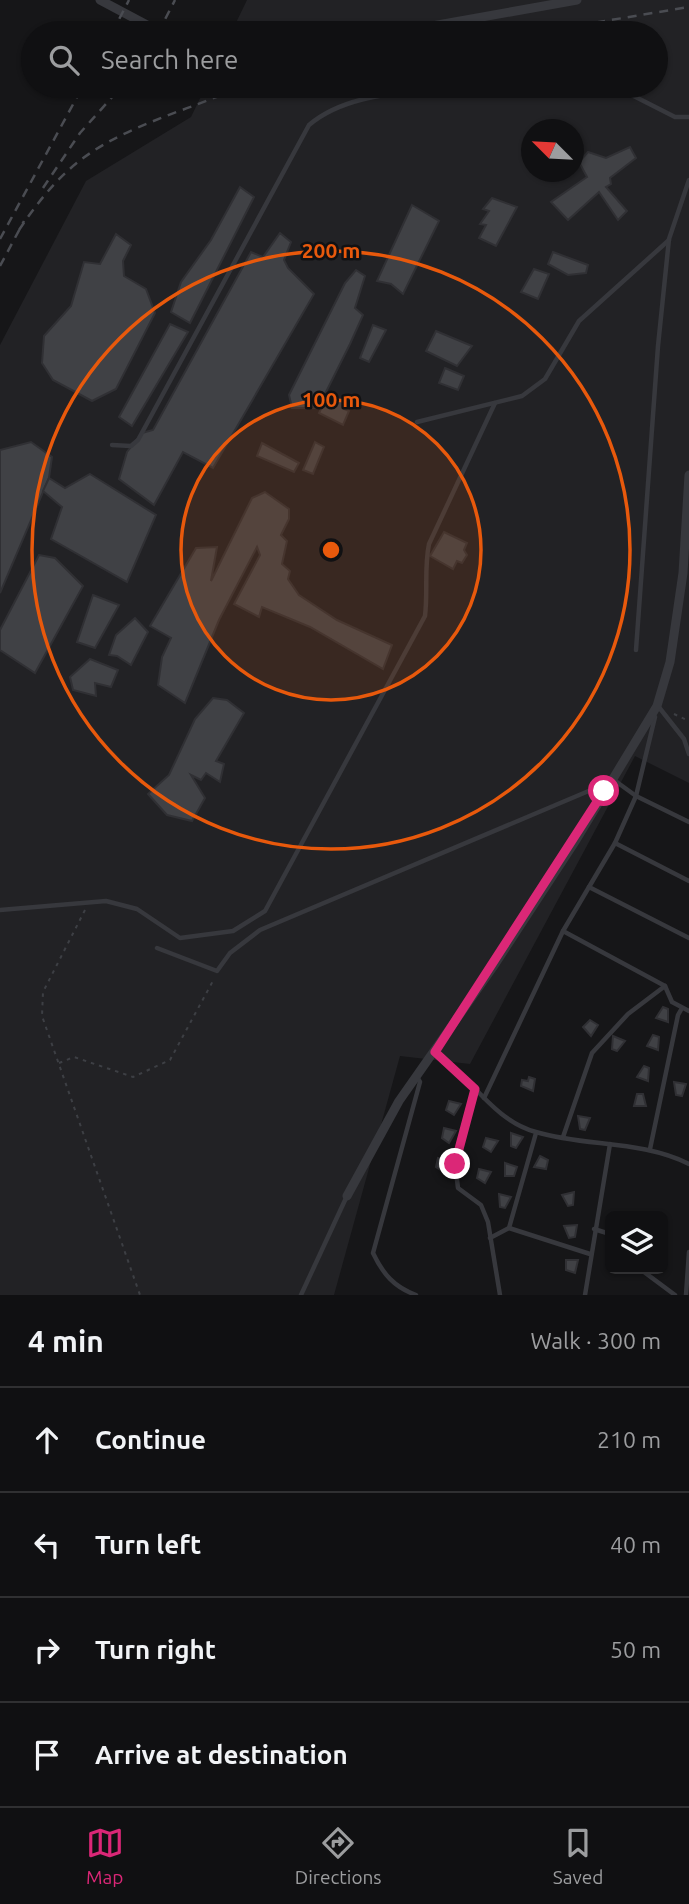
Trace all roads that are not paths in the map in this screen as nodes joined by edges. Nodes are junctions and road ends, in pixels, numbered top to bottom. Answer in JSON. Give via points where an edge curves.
{"nodes":[{"id":1,"x":100,"y":0,"type":"edge"},
{"id":2,"x":577,"y":0,"type":"edge"},
{"id":3,"x":139,"y":21,"type":"edge"},
{"id":4,"x":460,"y":21,"type":"edge"},
{"id":5,"x":377,"y":98,"type":"edge"},
{"id":6,"x":638,"y":98,"type":"edge"},
{"id":7,"x":689,"y":117,"type":"edge"},
{"id":8,"x":689,"y":180,"type":"edge"},
{"id":9,"x":669,"y":239,"type":"junction"},
{"id":10,"x":495,"y":402,"type":"junction"},
{"id":11,"x":417,"y":422,"type":"dead end"},
{"id":12,"x":112,"y":445,"type":"dead end"},
{"id":13,"x":689,"y":475,"type":"edge"},
{"id":14,"x":636,"y":650,"type":"dead end"},
{"id":15,"x":657,"y":706,"type":"junction"},
{"id":16,"x":689,"y":754,"type":"edge"},
{"id":17,"x":612,"y":778,"type":"junction"},
{"id":18,"x":604,"y":791,"type":"junction"},
{"id":19,"x":636,"y":796,"type":"junction"},
{"id":20,"x":689,"y":822,"type":"edge"},
{"id":21,"x":615,"y":843,"type":"junction"},
{"id":22,"x":689,"y":881,"type":"edge"},
{"id":23,"x":589,"y":887,"type":"junction"},
{"id":24,"x":0,"y":910,"type":"edge"},
{"id":25,"x":563,"y":930,"type":"junction"},
{"id":26,"x":689,"y":938,"type":"edge"},
{"id":27,"x":157,"y":948,"type":"dead end"},
{"id":28,"x":665,"y":986,"type":"junction"},
{"id":29,"x":682,"y":1007,"type":"junction"},
{"id":30,"x":689,"y":1011,"type":"edge"},
{"id":31,"x":435,"y":1052,"type":"junction"},
{"id":32,"x":417,"y":1076,"type":"junction"},
{"id":33,"x":475,"y":1089,"type":"junction"},
{"id":34,"x":484,"y":1098,"type":"junction"},
{"id":35,"x":536,"y":1133,"type":"junction"},
{"id":36,"x":563,"y":1136,"type":"junction"},
{"id":37,"x":610,"y":1144,"type":"junction"},
{"id":38,"x":650,"y":1149,"type":"junction"},
{"id":39,"x":689,"y":1164,"type":"edge"},
{"id":40,"x":347,"y":1196,"type":"joint"},
{"id":41,"x":509,"y":1228,"type":"junction"},
{"id":42,"x":594,"y":1229,"type":"junction"},
{"id":43,"x":605,"y":1232,"type":"edge"},
{"id":44,"x":490,"y":1238,"type":"junction"},
{"id":45,"x":689,"y":1252,"type":"edge"},
{"id":46,"x":590,"y":1254,"type":"junction"},
{"id":47,"x":647,"y":1274,"type":"edge"},
{"id":48,"x":301,"y":1295,"type":"edge"},
{"id":49,"x":416,"y":1295,"type":"edge"},
{"id":50,"x":500,"y":1295,"type":"edge"},
{"id":51,"x":584,"y":1295,"type":"edge"},
{"id":52,"x":675,"y":1295,"type":"edge"},
{"id":53,"x":686,"y":1295,"type":"edge"}],
"edges":[{"from":1,"to":3,"type":"street"},
{"from":2,"to":4,"type":"street"},
{"from":5,"to":12,"type":"lane","via":[[346,103],[324,112],[309,125],[138,440],[131,446]]},
{"from":6,"to":7,"type":"lane","via":[[675,117]]},
{"from":8,"to":9,"type":"lane"},
{"from":9,"to":10,"type":"lane","via":[[579,321],[545,379],[522,396]]},
{"from":9,"to":14,"type":"lane"},
{"from":10,"to":11,"type":"lane"},
{"from":10,"to":24,"type":"lane","via":[[429,544],[425,616],[265,911],[233,931],[180,938],[137,909],[106,901]]},
{"from":13,"to":15,"type":"street","via":[[683,573],[670,662]]},
{"from":15,"to":16,"type":"lane","via":[[684,739]]},
{"from":15,"to":17,"type":"street"},
{"from":15,"to":19,"type":"lane"},
{"from":17,"to":18,"type":"street"},
{"from":17,"to":19,"type":"lane"},
{"from":18,"to":27,"type":"lane","via":[[591,790],[260,930],[230,953],[217,971]]},
{"from":18,"to":31,"type":"street"},
{"from":19,"to":20,"type":"lane"},
{"from":19,"to":21,"type":"lane"},
{"from":21,"to":22,"type":"lane"},
{"from":21,"to":23,"type":"lane"},
{"from":23,"to":25,"type":"lane"},
{"from":23,"to":26,"type":"lane"},
{"from":25,"to":28,"type":"lane"},
{"from":25,"to":34,"type":"lane"},
{"from":28,"to":29,"type":"lane","via":[[672,1002]]},
{"from":28,"to":36,"type":"lane","via":[[628,1014],[592,1054]]},
{"from":29,"to":30,"type":"lane"},
{"from":29,"to":38,"type":"lane"},
{"from":31,"to":32,"type":"street"},
{"from":31,"to":33,"type":"lane"},
{"from":32,"to":40,"type":"street"},
{"from":32,"to":49,"type":"lane","via":[[420,1082],[373,1253],[390,1280]]},
{"from":33,"to":34,"type":"lane"},
{"from":33,"to":44,"type":"lane","via":[[455,1164],[458,1188],[481,1205]]},
{"from":34,"to":35,"type":"lane","via":[[507,1119]]},
{"from":35,"to":36,"type":"lane"},
{"from":35,"to":41,"type":"lane"},
{"from":36,"to":37,"type":"lane"},
{"from":37,"to":38,"type":"lane"},
{"from":37,"to":42,"type":"lane"},
{"from":38,"to":39,"type":"lane"},
{"from":40,"to":48,"type":"lane"},
{"from":41,"to":44,"type":"lane"},
{"from":41,"to":46,"type":"lane"},
{"from":42,"to":43,"type":"lane"},
{"from":42,"to":46,"type":"lane"},
{"from":44,"to":50,"type":"lane"},
{"from":45,"to":53,"type":"lane"},
{"from":46,"to":51,"type":"lane"},
{"from":47,"to":52,"type":"lane"}]}
